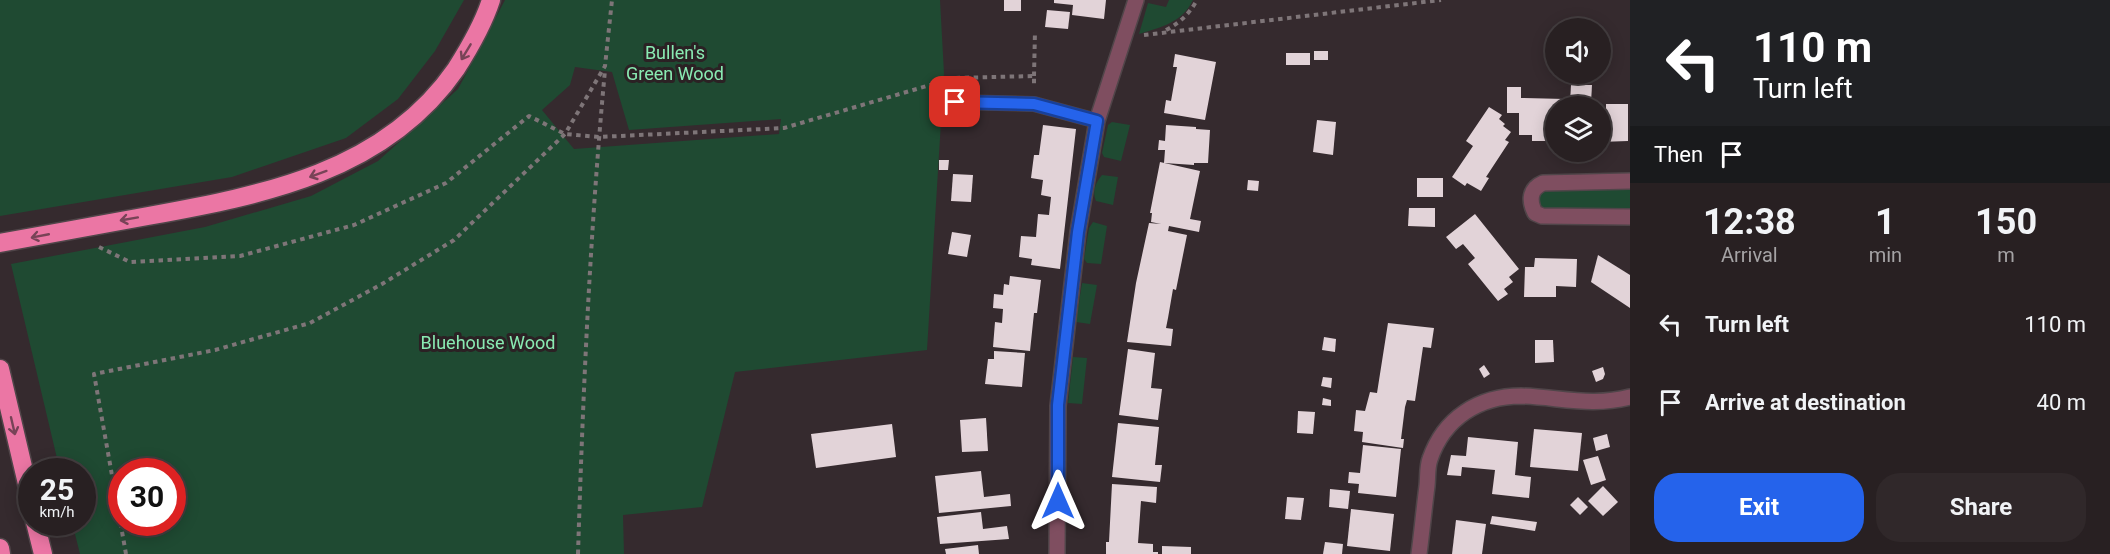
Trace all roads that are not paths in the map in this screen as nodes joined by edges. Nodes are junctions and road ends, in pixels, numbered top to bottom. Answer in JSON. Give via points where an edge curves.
{"nodes":[{"id":1,"x":491,"y":0,"type":"edge"},
{"id":2,"x":1137,"y":0,"type":"edge"},
{"id":3,"x":955,"y":102,"type":"dead end"},
{"id":4,"x":1097,"y":121,"type":"junction"},
{"id":5,"x":1630,"y":181,"type":"edge"},
{"id":6,"x":1630,"y":217,"type":"edge"},
{"id":7,"x":0,"y":243,"type":"edge"},
{"id":8,"x":0,"y":369,"type":"edge"},
{"id":9,"x":1630,"y":397,"type":"edge"},
{"id":10,"x":21,"y":458,"type":"edge"},
{"id":11,"x":38,"y":536,"type":"edge"},
{"id":12,"x":0,"y":548,"type":"edge"},
{"id":13,"x":1,"y":554,"type":"edge"},
{"id":14,"x":43,"y":554,"type":"edge"},
{"id":15,"x":1057,"y":554,"type":"edge"},
{"id":16,"x":1419,"y":554,"type":"edge"}],
"edges":[{"from":1,"to":7,"type":"highway","one_way":true,"via":[[465,55],[423,108],[397,130],[335,168],[230,201]]},
{"from":2,"to":4,"type":"street"},
{"from":3,"to":4,"type":"lane","via":[[1034,104]]},
{"from":4,"to":15,"type":"street","via":[[1078,232],[1058,405]]},
{"from":5,"to":6,"type":"street","via":[[1543,183],[1532,190],[1531,202],[1535,213],[1542,216]]},
{"from":8,"to":10,"type":"highway","one_way":true},
{"from":9,"to":16,"type":"street","via":[[1595,402],[1520,396],[1472,406],[1441,437],[1430,460]]},
{"from":11,"to":14,"type":"highway"},
{"from":12,"to":13,"type":"highway"}]}
